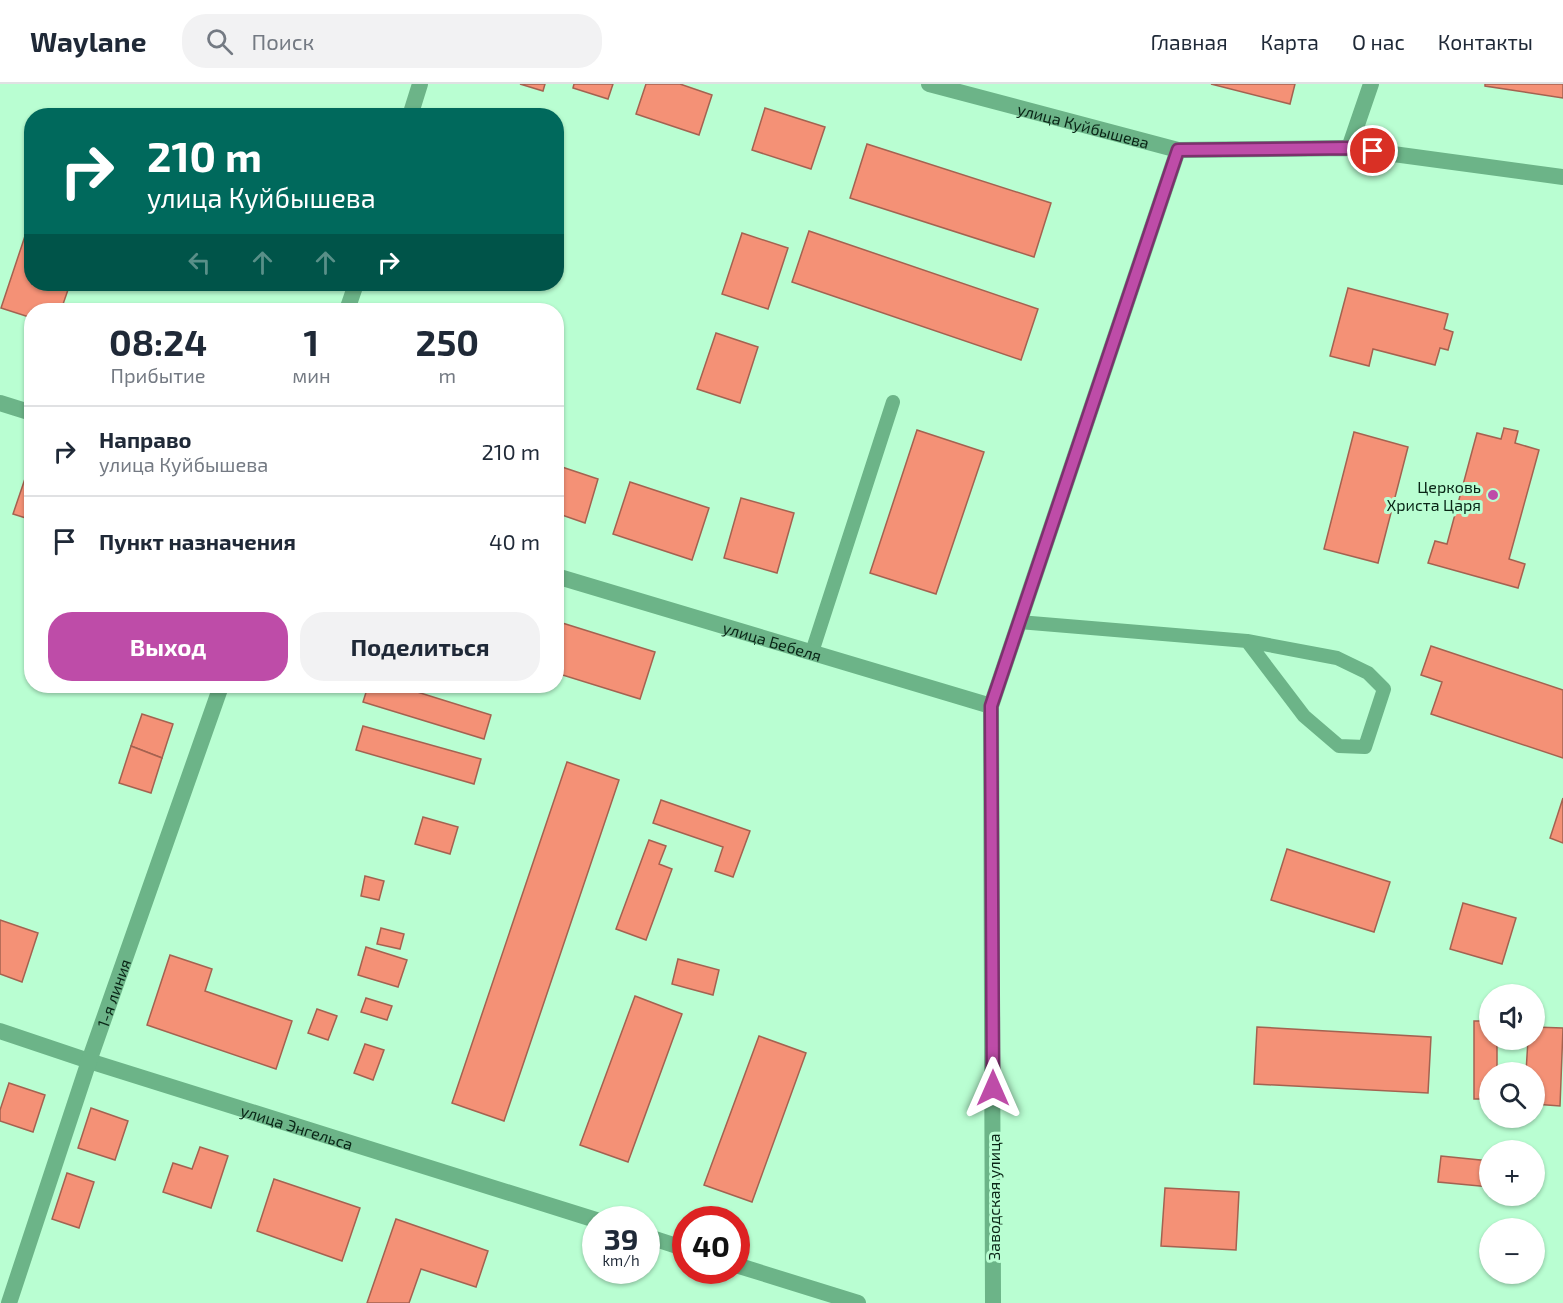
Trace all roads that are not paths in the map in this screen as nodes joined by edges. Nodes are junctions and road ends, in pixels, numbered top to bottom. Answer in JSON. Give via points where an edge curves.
{"nodes":[{"id":1,"x":420,"y":84,"type":"edge"},
{"id":2,"x":929,"y":84,"type":"edge"},
{"id":3,"x":1371,"y":84,"type":"edge"},
{"id":4,"x":412,"y":108,"type":"edge"},
{"id":5,"x":1349,"y":148,"type":"junction"},
{"id":6,"x":1178,"y":150,"type":"junction"},
{"id":7,"x":1563,"y":177,"type":"edge"},
{"id":8,"x":893,"y":402,"type":"dead end"},
{"id":9,"x":0,"y":403,"type":"edge"},
{"id":10,"x":24,"y":410,"type":"edge"},
{"id":11,"x":564,"y":578,"type":"edge"},
{"id":12,"x":1019,"y":622,"type":"junction"},
{"id":13,"x":1247,"y":641,"type":"junction"},
{"id":14,"x":812,"y":652,"type":"junction"},
{"id":15,"x":219,"y":693,"type":"edge"},
{"id":16,"x":991,"y":706,"type":"junction"},
{"id":17,"x":0,"y":1031,"type":"edge"},
{"id":18,"x":89,"y":1061,"type":"junction"},
{"id":19,"x":582,"y":1216,"type":"edge"},
{"id":20,"x":750,"y":1269,"type":"edge"},
{"id":21,"x":9,"y":1303,"type":"edge"},
{"id":22,"x":858,"y":1303,"type":"edge"},
{"id":23,"x":993,"y":1303,"type":"edge"}],
"edges":[{"from":1,"to":4,"type":"street"},
{"from":2,"to":6,"type":"street","name":"улица Куйбышева"},
{"from":3,"to":5,"type":"street"},
{"from":5,"to":6,"type":"street","name":"улица Куйбышева"},
{"from":5,"to":7,"type":"street","name":"улица Куйбышева"},
{"from":6,"to":12,"type":"street","name":"Заводская улица"},
{"from":8,"to":14,"type":"lane"},
{"from":9,"to":10,"type":"street"},
{"from":11,"to":14,"type":"street","name":"улица Бебеля"},
{"from":12,"to":13,"type":"lane"},
{"from":12,"to":16,"type":"street","name":"Заводская улица"},
{"from":13,"to":13,"type":"lane","via":[[1337,658],[1368,673],[1384,689],[1365,747],[1339,746],[1304,716]]},
{"from":14,"to":16,"type":"street","name":"улица Бебеля"},
{"from":15,"to":18,"type":"street","name":"1-я линия"},
{"from":16,"to":23,"type":"street","name":"Заводская улица"},
{"from":17,"to":18,"type":"street","name":"улица Энгельса"},
{"from":18,"to":19,"type":"street","name":"улица Энгельса"},
{"from":18,"to":21,"type":"street","name":"1-я линия"},
{"from":20,"to":22,"type":"street"}]}
